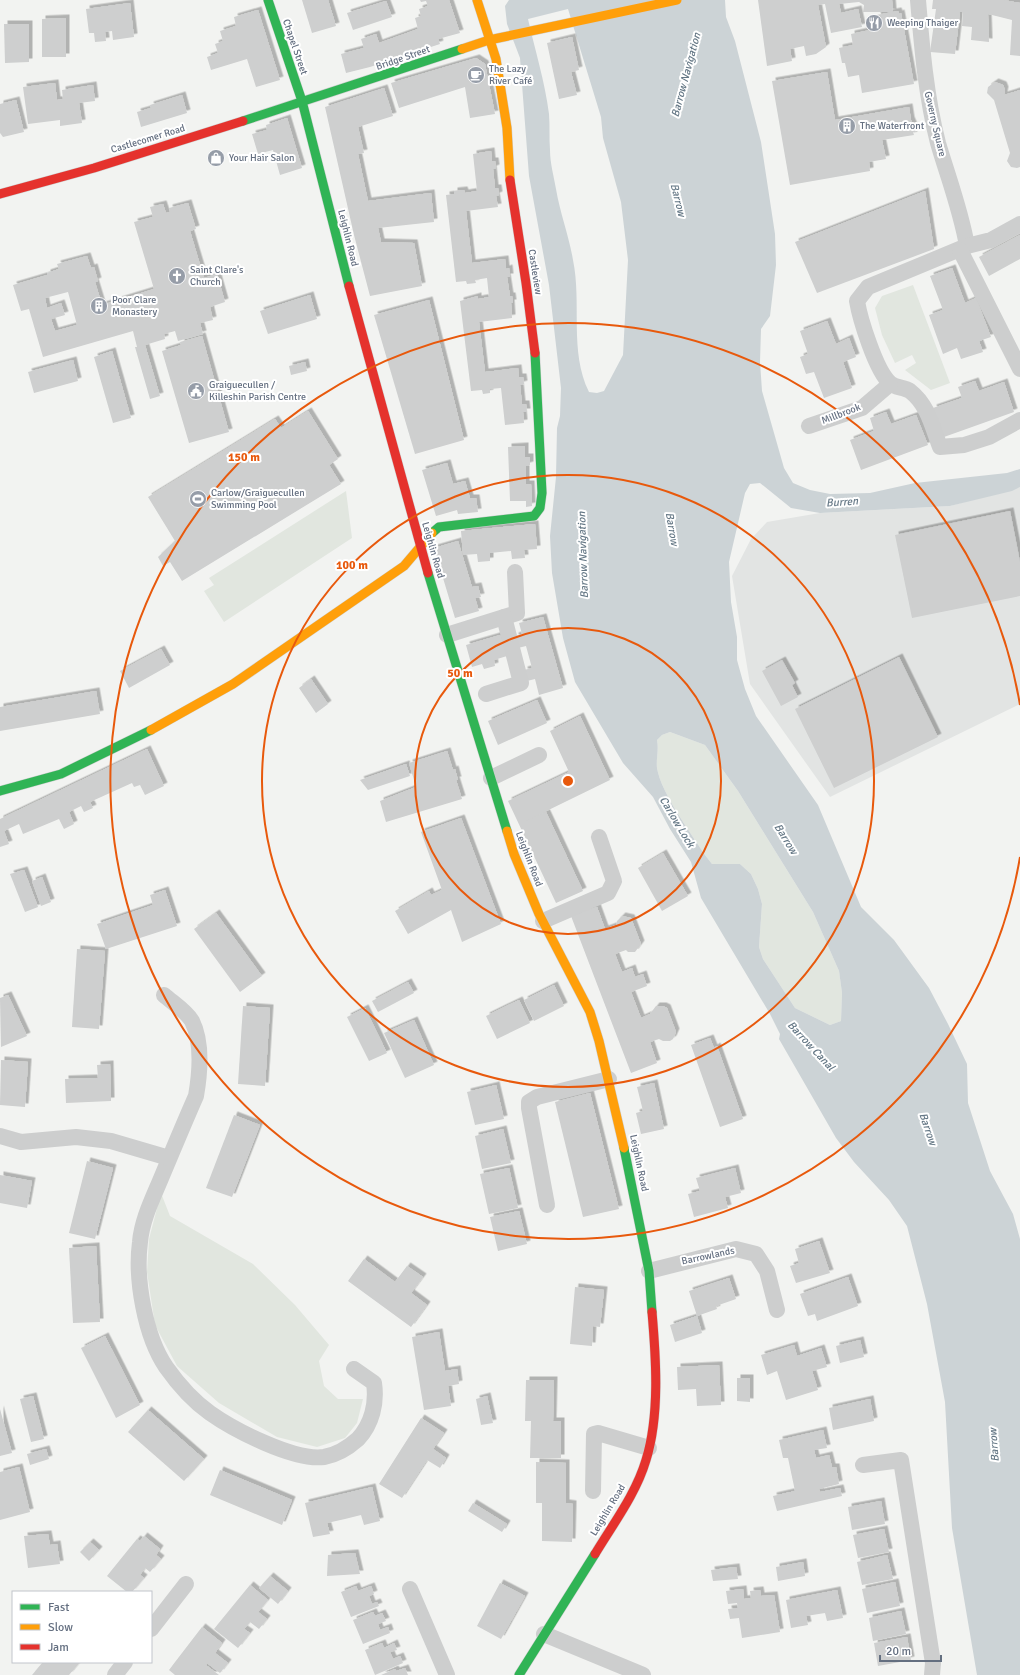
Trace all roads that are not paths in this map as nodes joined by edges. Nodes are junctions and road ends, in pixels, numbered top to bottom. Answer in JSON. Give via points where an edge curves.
{"nodes":[{"id":1,"x":268,"y":0,"type":"edge"},
{"id":2,"x":477,"y":0,"type":"edge"},
{"id":3,"x":677,"y":0,"type":"edge"},
{"id":4,"x":918,"y":0,"type":"edge"},
{"id":5,"x":489,"y":40,"type":"junction"},
{"id":6,"x":302,"y":101,"type":"junction"},
{"id":7,"x":0,"y":194,"type":"edge"},
{"id":8,"x":1020,"y":224,"type":"edge"},
{"id":9,"x":964,"y":248,"type":"junction"},
{"id":10,"x":1020,"y":369,"type":"edge"},
{"id":11,"x":890,"y":384,"type":"junction"},
{"id":12,"x":1020,"y":420,"type":"edge"},
{"id":13,"x":809,"y":426,"type":"dead end"},
{"id":14,"x":420,"y":548,"type":"junction"},
{"id":15,"x":515,"y":572,"type":"dead end"},
{"id":16,"x":504,"y":617,"type":"junction"},
{"id":17,"x":447,"y":634,"type":"junction"},
{"id":18,"x":486,"y":694,"type":"dead end"},
{"id":19,"x":539,"y":755,"type":"dead end"},
{"id":20,"x":491,"y":778,"type":"junction"},
{"id":21,"x":0,"y":791,"type":"edge"},
{"id":22,"x":599,"y":837,"type":"dead end"},
{"id":23,"x":543,"y":921,"type":"junction"},
{"id":24,"x":164,"y":995,"type":"dead end"},
{"id":25,"x":609,"y":1079,"type":"junction"},
{"id":26,"x":0,"y":1136,"type":"edge"},
{"id":27,"x":170,"y":1158,"type":"junction"},
{"id":28,"x":547,"y":1205,"type":"dead end"},
{"id":29,"x":649,"y":1271,"type":"junction"},
{"id":30,"x":777,"y":1310,"type":"dead end"},
{"id":31,"x":354,"y":1368,"type":"dead end"},
{"id":32,"x":649,"y":1448,"type":"junction"},
{"id":33,"x":863,"y":1465,"type":"dead end"},
{"id":34,"x":594,"y":1491,"type":"dead end"},
{"id":35,"x":186,"y":1584,"type":"dead end"},
{"id":36,"x":410,"y":1589,"type":"dead end"},
{"id":37,"x":152,"y":1628,"type":"edge"},
{"id":38,"x":544,"y":1634,"type":"junction"},
{"id":39,"x":124,"y":1663,"type":"edge"},
{"id":40,"x":115,"y":1675,"type":"edge"},
{"id":41,"x":447,"y":1675,"type":"edge"},
{"id":42,"x":519,"y":1675,"type":"edge"},
{"id":43,"x":643,"y":1675,"type":"edge"},
{"id":44,"x":932,"y":1675,"type":"edge"}],
"edges":[{"from":1,"to":6,"type":"street","name":"Chapel Street"},
{"from":2,"to":5,"type":"street","name":"Castleview"},
{"from":3,"to":5,"type":"street","name":"Bridge Street"},
{"from":4,"to":9,"type":"street","name":"Governy Square","via":[[927,93],[938,142],[964,230]]},
{"from":5,"to":6,"type":"street","name":"Bridge Street"},
{"from":5,"to":14,"type":"street","name":"Castleview","via":[[496,59],[507,128],[510,187],[536,364],[542,493],[536,512],[439,527],[428,536]]},
{"from":6,"to":7,"type":"street","name":"Castlecomer Road","via":[[101,166]]},
{"from":6,"to":14,"type":"street","name":"Leighlin Road"},
{"from":8,"to":9,"type":"street","via":[[990,240]]},
{"from":9,"to":10,"type":"street","name":"Governy Square"},
{"from":9,"to":11,"type":"street","via":[[868,287],[857,301],[859,315],[879,367]]},
{"from":11,"to":12,"type":"street","via":[[909,390],[926,409],[940,447],[964,445],[989,437]]},
{"from":11,"to":13,"type":"street","name":"Millbrook","via":[[862,408]]},
{"from":14,"to":17,"type":"street","name":"Leighlin Road"},
{"from":14,"to":21,"type":"street","via":[[404,566],[233,684],[136,739],[61,774]]},
{"from":15,"to":16,"type":"street","via":[[518,613]]},
{"from":16,"to":17,"type":"street"},
{"from":16,"to":18,"type":"street","via":[[521,683]]},
{"from":17,"to":20,"type":"street","name":"Leighlin Road"},
{"from":19,"to":20,"type":"street"},
{"from":20,"to":23,"type":"street","name":"Leighlin Road","via":[[514,854]]},
{"from":22,"to":23,"type":"street","via":[[614,881],[608,893]]},
{"from":23,"to":25,"type":"street","name":"Leighlin Road","via":[[590,1012]]},
{"from":24,"to":27,"type":"street","via":[[192,1021],[198,1042],[200,1077],[196,1096]]},
{"from":25,"to":28,"type":"street","via":[[537,1097],[529,1102]]},
{"from":25,"to":29,"type":"street","name":"Leighlin Road"},
{"from":26,"to":27,"type":"street","via":[[21,1142],[76,1137],[111,1141]]},
{"from":27,"to":31,"type":"street","via":[[146,1214],[138,1268],[142,1299],[153,1342],[166,1366],[186,1392],[209,1413],[244,1434],[304,1456],[323,1457],[351,1446],[362,1435],[372,1417],[376,1395],[374,1383]]},
{"from":29,"to":30,"type":"street","name":"Barrowlands","via":[[736,1249],[756,1254],[767,1271]]},
{"from":29,"to":32,"type":"street","name":"Leighlin Road","via":[[655,1343],[655,1393]]},
{"from":32,"to":34,"type":"street","via":[[594,1434]]},
{"from":32,"to":38,"type":"street","name":"Leighlin Road","via":[[631,1496]]},
{"from":33,"to":44,"type":"street","via":[[901,1460],[933,1663]]},
{"from":35,"to":37,"type":"street"},
{"from":36,"to":41,"type":"street"},
{"from":38,"to":42,"type":"street","name":"Leighlin Road"},
{"from":38,"to":43,"type":"street"},
{"from":39,"to":40,"type":"street"}]}
